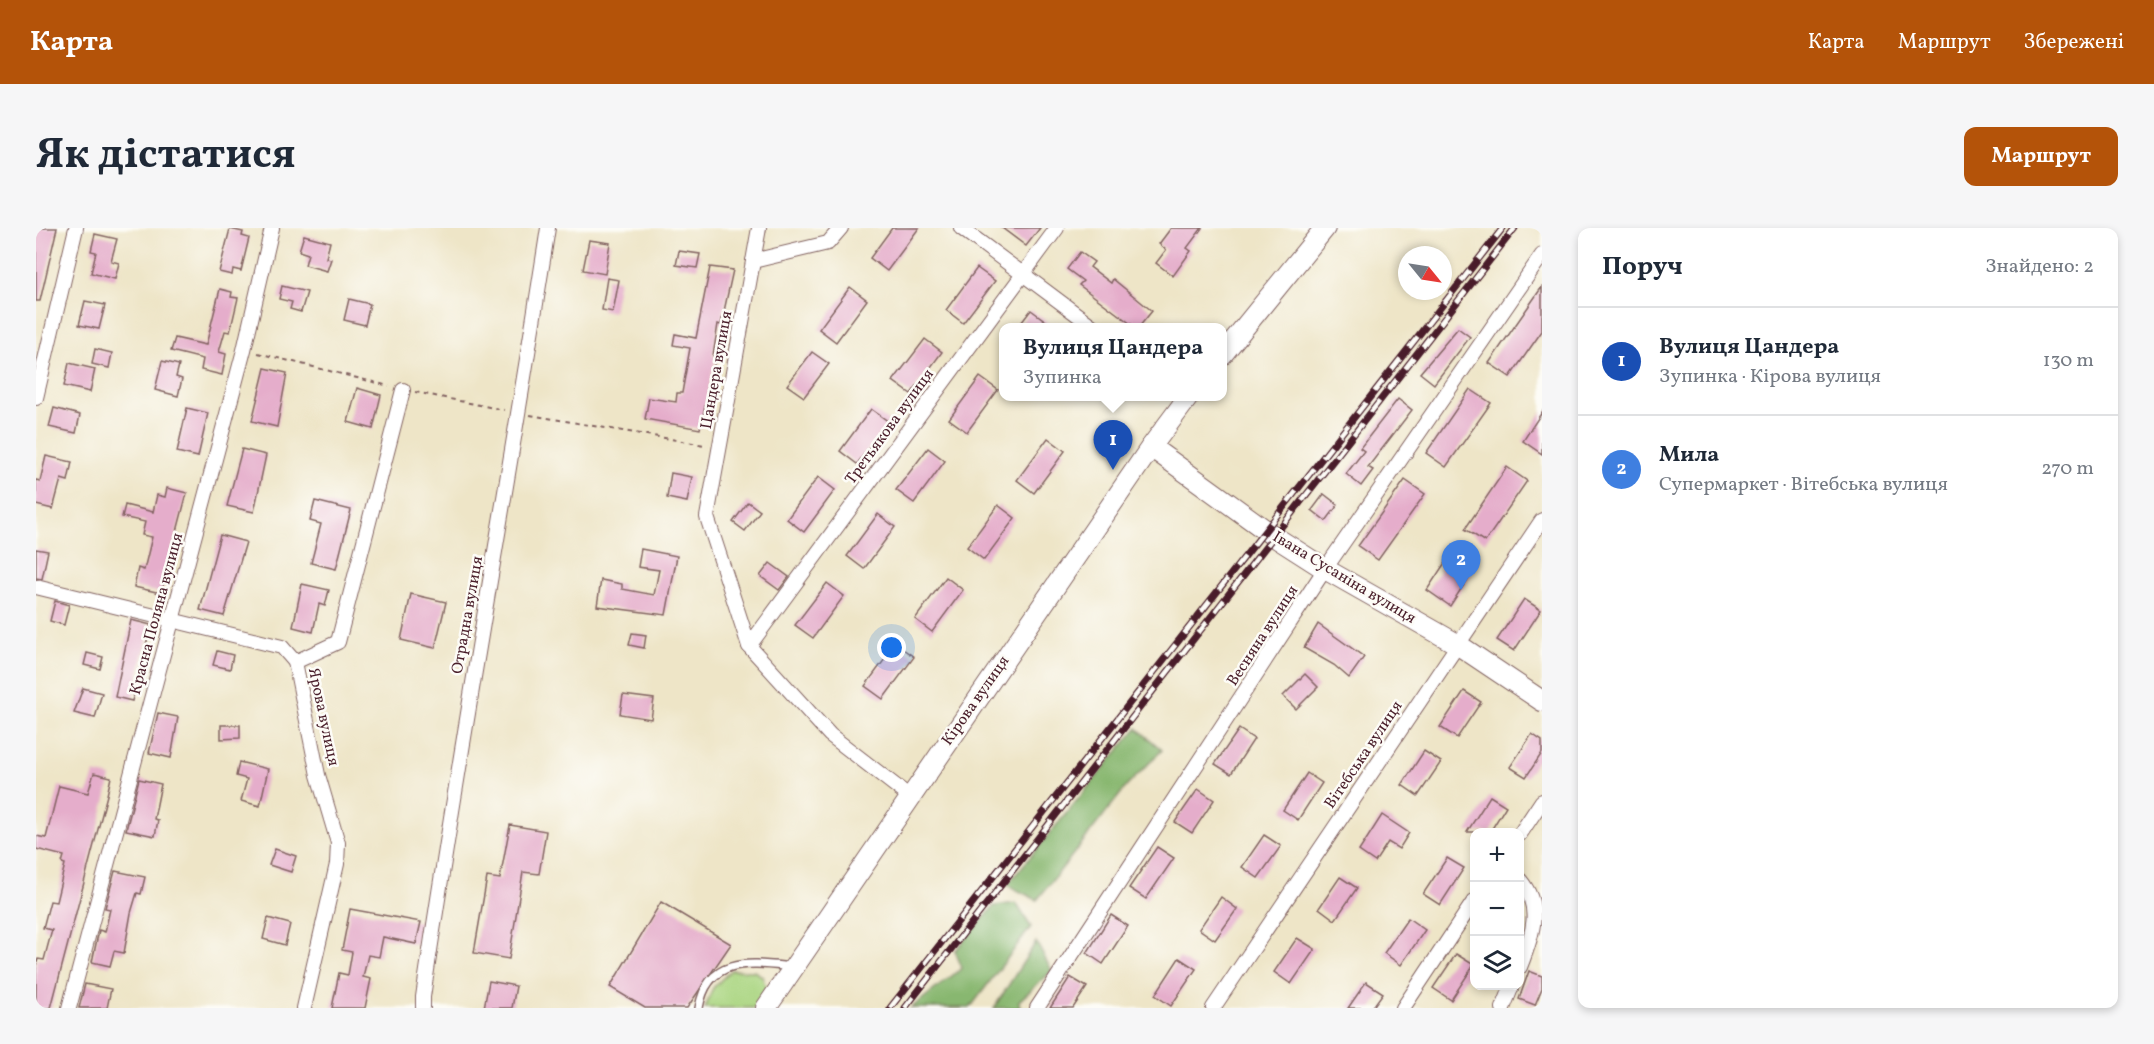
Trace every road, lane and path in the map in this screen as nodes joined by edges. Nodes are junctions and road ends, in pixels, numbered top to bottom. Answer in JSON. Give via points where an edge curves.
{"nodes":[{"id":1,"x":76,"y":228,"type":"edge"},
{"id":2,"x":272,"y":228,"type":"edge"},
{"id":3,"x":548,"y":228,"type":"edge"},
{"id":4,"x":759,"y":228,"type":"edge"},
{"id":5,"x":841,"y":228,"type":"edge"},
{"id":6,"x":961,"y":228,"type":"edge"},
{"id":7,"x":1057,"y":228,"type":"edge"},
{"id":8,"x":1325,"y":228,"type":"edge"},
{"id":9,"x":1542,"y":255,"type":"edge"},
{"id":10,"x":753,"y":261,"type":"junction"},
{"id":11,"x":1023,"y":274,"type":"junction"},
{"id":12,"x":1090,"y":323,"type":"edge"},
{"id":13,"x":1227,"y":349,"type":"edge"},
{"id":14,"x":244,"y":350,"type":"junction"},
{"id":15,"x":403,"y":390,"type":"junction"},
{"id":16,"x":36,"y":398,"type":"edge"},
{"id":17,"x":1185,"y":401,"type":"edge"},
{"id":18,"x":519,"y":413,"type":"junction"},
{"id":19,"x":720,"y":447,"type":"junction"},
{"id":20,"x":1151,"y":447,"type":"junction"},
{"id":21,"x":1542,"y":520,"type":"edge"},
{"id":22,"x":1325,"y":569,"type":"junction"},
{"id":23,"x":36,"y":587,"type":"edge"},
{"id":24,"x":173,"y":621,"type":"junction"},
{"id":25,"x":1457,"y":644,"type":"junction"},
{"id":26,"x":749,"y":646,"type":"junction"},
{"id":27,"x":295,"y":662,"type":"junction"},
{"id":28,"x":1542,"y":701,"type":"edge"},
{"id":29,"x":910,"y":797,"type":"junction"},
{"id":30,"x":1542,"y":801,"type":"edge"},
{"id":31,"x":1524,"y":828,"type":"edge"},
{"id":32,"x":1523,"y":882,"type":"edge"},
{"id":33,"x":1470,"y":907,"type":"edge"},
{"id":34,"x":1524,"y":957,"type":"edge"},
{"id":35,"x":794,"y":968,"type":"junction"},
{"id":36,"x":1510,"y":990,"type":"edge"},
{"id":37,"x":69,"y":1008,"type":"edge"},
{"id":38,"x":304,"y":1008,"type":"edge"},
{"id":39,"x":423,"y":1008,"type":"edge"},
{"id":40,"x":699,"y":1008,"type":"edge"},
{"id":41,"x":766,"y":1008,"type":"edge"},
{"id":42,"x":1037,"y":1008,"type":"edge"},
{"id":43,"x":1214,"y":1008,"type":"edge"},
{"id":44,"x":1403,"y":1008,"type":"edge"},
{"id":45,"x":1503,"y":1008,"type":"edge"}],
"edges":[{"from":1,"to":16,"type":"street"},
{"from":2,"to":14,"type":"street","name":"Красна Поляна вулиця"},
{"from":3,"to":18,"type":"street","name":"Отрадна вулиця"},
{"from":4,"to":10,"type":"street","name":"Цандера вулиця"},
{"from":5,"to":10,"type":"street","via":[[828,243]]},
{"from":6,"to":11,"type":"street"},
{"from":7,"to":11,"type":"street","name":"Третьякова вулиця"},
{"from":8,"to":13,"type":"main road"},
{"from":9,"to":22,"type":"street","name":"Весняна вулиця"},
{"from":10,"to":19,"type":"street","name":"Цандера вулиця"},
{"from":11,"to":12,"type":"street"},
{"from":11,"to":26,"type":"street","name":"Третьякова вулиця"},
{"from":14,"to":15,"type":"path"},
{"from":14,"to":24,"type":"street","name":"Красна Поляна вулиця"},
{"from":15,"to":18,"type":"path"},
{"from":15,"to":27,"type":"street","name":"Ярова вулиця","via":[[338,642]]},
{"from":17,"to":20,"type":"main road","name":"Кірова вулиця"},
{"from":18,"to":19,"type":"path"},
{"from":18,"to":39,"type":"street","name":"Отрадна вулиця","via":[[448,826]]},
{"from":19,"to":26,"type":"street","name":"Цандера вулиця","via":[[707,518]]},
{"from":20,"to":22,"type":"main road","name":"Івана Сусаніна вулиця"},
{"from":20,"to":29,"type":"main road","name":"Кірова вулиця"},
{"from":21,"to":25,"type":"street","name":"Вітебська вулиця"},
{"from":22,"to":25,"type":"main road","name":"Івана Сусаніна вулиця"},
{"from":22,"to":42,"type":"street","name":"Весняна вулиця"},
{"from":23,"to":24,"type":"street"},
{"from":24,"to":27,"type":"street","via":[[282,647]]},
{"from":24,"to":37,"type":"street","name":"Красна Поляна вулиця"},
{"from":25,"to":28,"type":"main road","name":"Івана Сусаніна вулиця"},
{"from":25,"to":43,"type":"street","name":"Вітебська вулиця"},
{"from":26,"to":29,"type":"street","via":[[830,735]]},
{"from":27,"to":38,"type":"street","name":"Ярова вулиця","via":[[318,775],[338,843],[337,864]]},
{"from":29,"to":35,"type":"main road","name":"Кірова вулиця"},
{"from":30,"to":31,"type":"street"},
{"from":32,"to":34,"type":"street","via":[[1534,890],[1541,903]]},
{"from":33,"to":44,"type":"street"},
{"from":35,"to":40,"type":"lane","via":[[741,963],[727,967],[705,991]]},
{"from":35,"to":41,"type":"main road","name":"Кірова вулиця"},
{"from":36,"to":45,"type":"street"}]}
